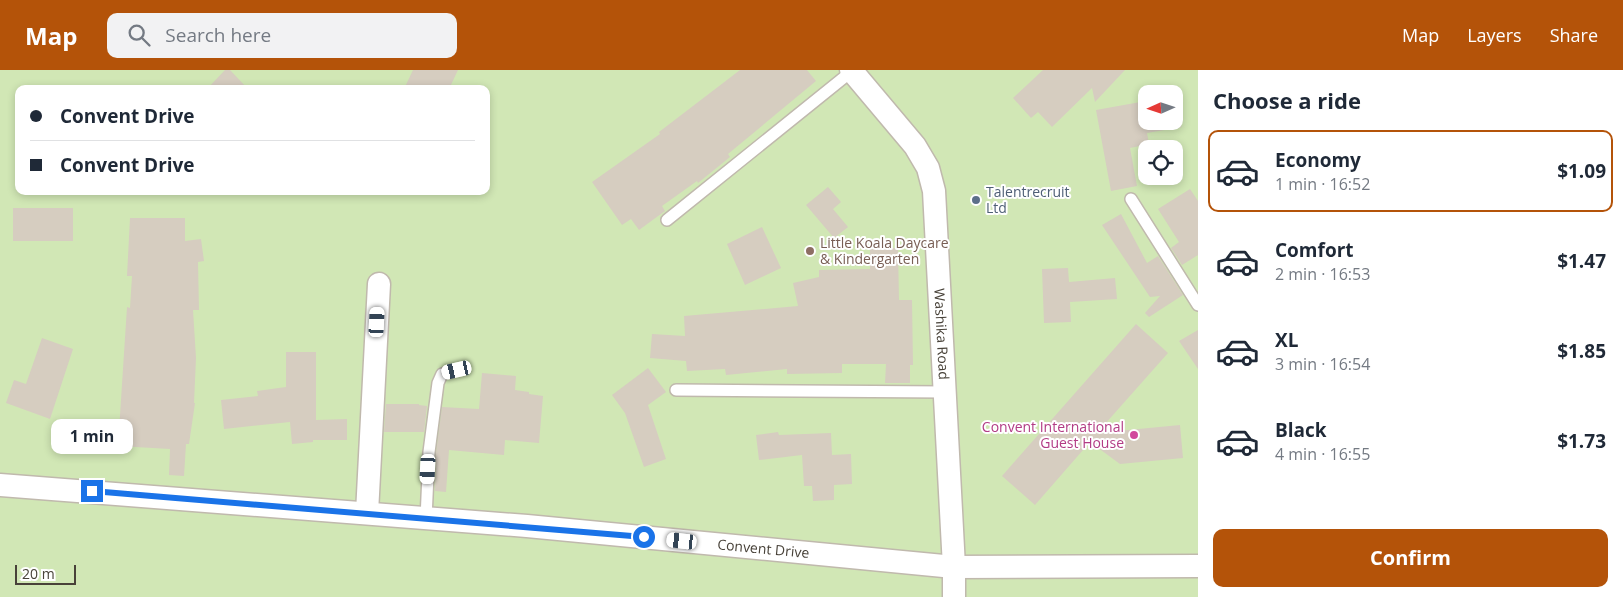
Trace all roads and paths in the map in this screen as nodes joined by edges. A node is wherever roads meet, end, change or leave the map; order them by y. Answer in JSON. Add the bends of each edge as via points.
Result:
{"nodes":[{"id":1,"x":851,"y":71,"type":"edge"},
{"id":2,"x":1131,"y":199,"type":"dead end"},
{"id":3,"x":667,"y":220,"type":"dead end"},
{"id":4,"x":379,"y":284,"type":"dead end"},
{"id":5,"x":1198,"y":305,"type":"edge"},
{"id":6,"x":457,"y":370,"type":"dead end"},
{"id":7,"x":676,"y":390,"type":"dead end"},
{"id":8,"x":945,"y":392,"type":"junction"},
{"id":9,"x":0,"y":485,"type":"edge"},
{"id":10,"x":367,"y":513,"type":"junction"},
{"id":11,"x":426,"y":520,"type":"junction"},
{"id":12,"x":1198,"y":566,"type":"edge"},
{"id":13,"x":954,"y":567,"type":"junction"},
{"id":14,"x":954,"y":597,"type":"edge"}],
"edges":[{"from":1,"to":3,"type":"lane"},
{"from":1,"to":8,"type":"street","name":"Washika Road","via":[[915,146],[928,168],[934,192]]},
{"from":2,"to":5,"type":"lane"},
{"from":4,"to":10,"type":"street"},
{"from":6,"to":11,"type":"lane","via":[[442,374],[438,383],[429,452]]},
{"from":7,"to":8,"type":"lane"},
{"from":8,"to":13,"type":"street","name":"Washika Road"},
{"from":9,"to":10,"type":"street","name":"Convent Drive"},
{"from":10,"to":11,"type":"street","name":"Convent Drive"},
{"from":11,"to":13,"type":"street","name":"Convent Drive","via":[[537,527]]},
{"from":12,"to":13,"type":"street","name":"Convent Drive"},
{"from":13,"to":14,"type":"street","name":"Washika Road"}]}
